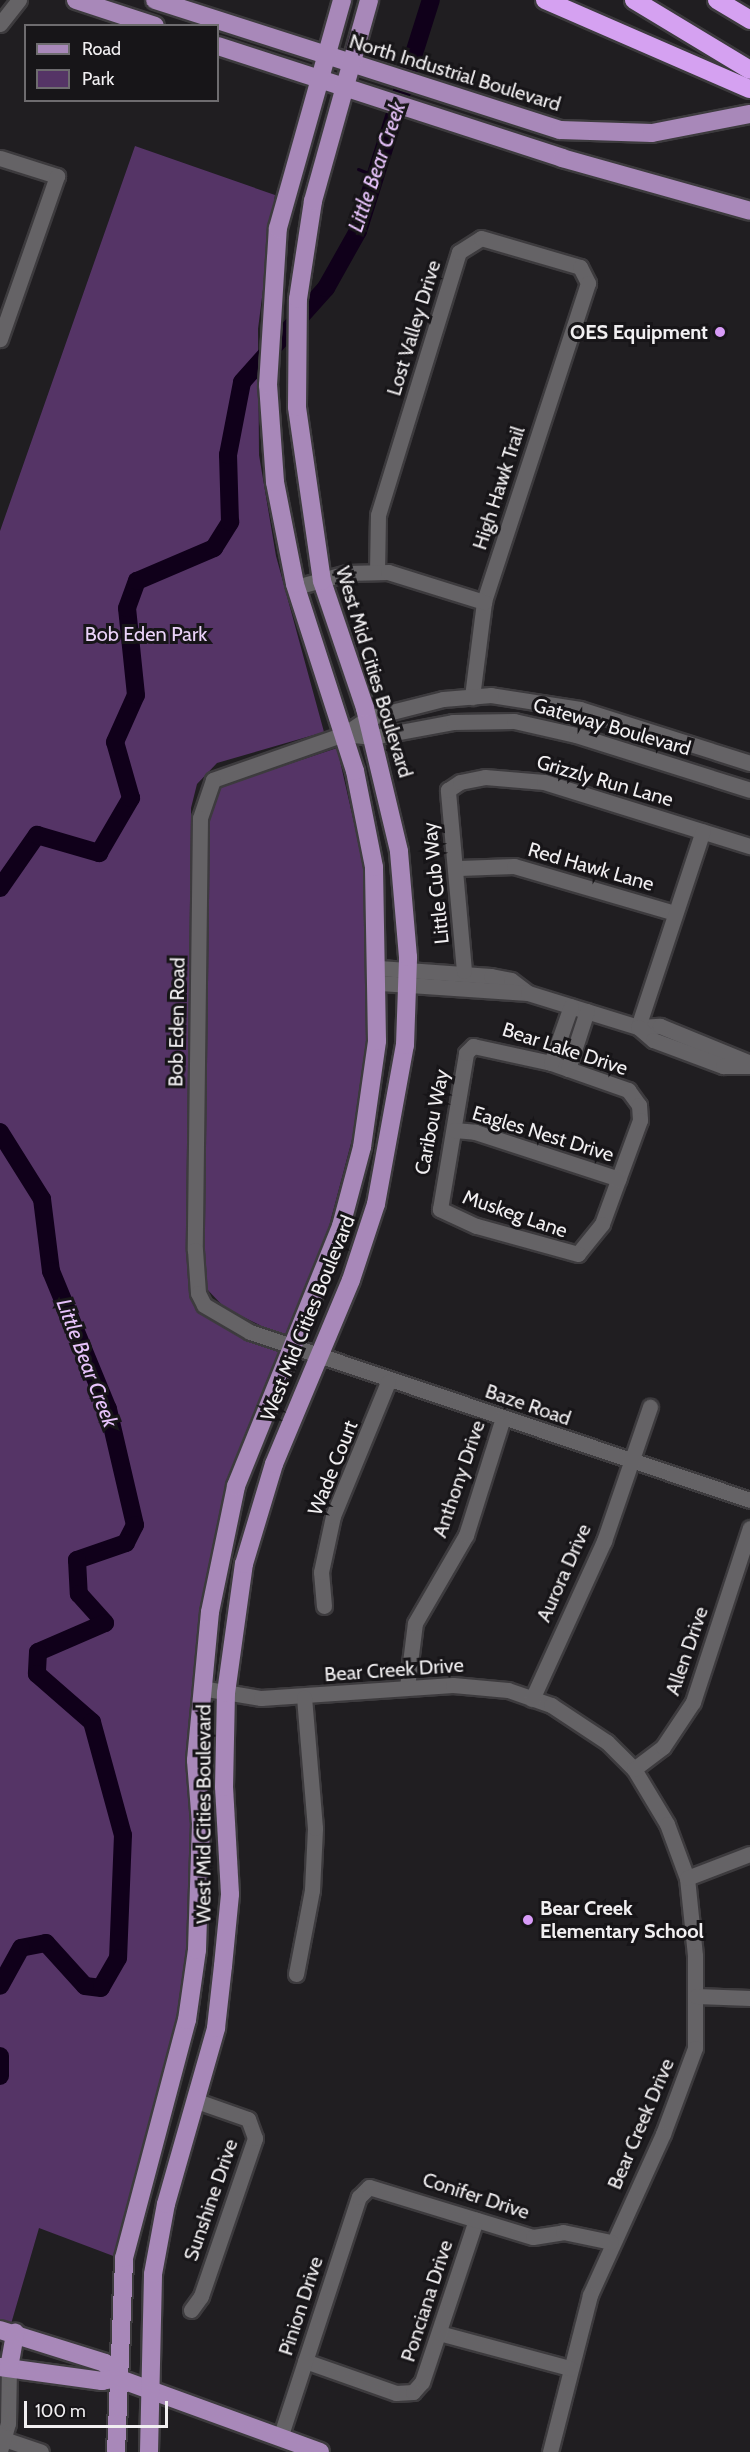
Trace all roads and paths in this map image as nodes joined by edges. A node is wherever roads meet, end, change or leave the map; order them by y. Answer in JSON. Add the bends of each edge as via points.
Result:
{"nodes":[{"id":1,"x":20,"y":0,"type":"edge"},
{"id":2,"x":76,"y":0,"type":"edge"},
{"id":3,"x":155,"y":0,"type":"edge"},
{"id":4,"x":342,"y":0,"type":"edge"},
{"id":5,"x":369,"y":0,"type":"edge"},
{"id":6,"x":545,"y":0,"type":"edge"},
{"id":7,"x":634,"y":0,"type":"edge"},
{"id":8,"x":717,"y":0,"type":"edge"},
{"id":9,"x":3,"y":16,"type":"edge"},
{"id":10,"x":750,"y":20,"type":"edge"},
{"id":11,"x":149,"y":24,"type":"edge"},
{"id":12,"x":219,"y":46,"type":"edge"},
{"id":13,"x":326,"y":57,"type":"junction"},
{"id":14,"x":350,"y":65,"type":"junction"},
{"id":15,"x":750,"y":70,"type":"edge"},
{"id":16,"x":319,"y":79,"type":"junction"},
{"id":17,"x":343,"y":87,"type":"junction"},
{"id":18,"x":750,"y":89,"type":"edge"},
{"id":19,"x":750,"y":114,"type":"edge"},
{"id":20,"x":0,"y":158,"type":"edge"},
{"id":21,"x":750,"y":211,"type":"edge"},
{"id":22,"x":281,"y":216,"type":"junction"},
{"id":23,"x":309,"y":223,"type":"junction"},
{"id":24,"x":585,"y":295,"type":"joint"},
{"id":25,"x":0,"y":339,"type":"edge"},
{"id":26,"x":377,"y":572,"type":"junction"},
{"id":27,"x":322,"y":581,"type":"junction"},
{"id":28,"x":296,"y":587,"type":"junction"},
{"id":29,"x":484,"y":602,"type":"junction"},
{"id":30,"x":472,"y":697,"type":"junction"},
{"id":31,"x":368,"y":718,"type":"junction"},
{"id":32,"x":344,"y":734,"type":"junction"},
{"id":33,"x":373,"y":737,"type":"junction"},
{"id":34,"x":750,"y":763,"type":"edge"},
{"id":35,"x":448,"y":790,"type":"joint"},
{"id":36,"x":750,"y":790,"type":"edge"},
{"id":37,"x":703,"y":831,"type":"junction"},
{"id":38,"x":750,"y":846,"type":"edge"},
{"id":39,"x":459,"y":867,"type":"junction"},
{"id":40,"x":675,"y":914,"type":"junction"},
{"id":41,"x":464,"y":971,"type":"junction"},
{"id":42,"x":380,"y":975,"type":"junction"},
{"id":43,"x":408,"y":977,"type":"junction"},
{"id":44,"x":528,"y":993,"type":"junction"},
{"id":45,"x":571,"y":1006,"type":"junction"},
{"id":46,"x":587,"y":1011,"type":"junction"},
{"id":47,"x":638,"y":1027,"type":"junction"},
{"id":48,"x":473,"y":1046,"type":"joint"},
{"id":49,"x":551,"y":1063,"type":"junction"},
{"id":50,"x":743,"y":1063,"type":"edge"},
{"id":51,"x":568,"y":1069,"type":"junction"},
{"id":52,"x":454,"y":1130,"type":"junction"},
{"id":53,"x":619,"y":1179,"type":"junction"},
{"id":54,"x":440,"y":1209,"type":"joint"},
{"id":55,"x":293,"y":1348,"type":"junction"},
{"id":56,"x":318,"y":1357,"type":"junction"},
{"id":57,"x":388,"y":1382,"type":"junction"},
{"id":58,"x":650,"y":1407,"type":"dead end"},
{"id":59,"x":503,"y":1418,"type":"junction"},
{"id":60,"x":630,"y":1463,"type":"junction"},
{"id":61,"x":750,"y":1500,"type":"edge"},
{"id":62,"x":750,"y":1528,"type":"edge"},
{"id":63,"x":324,"y":1606,"type":"dead end"},
{"id":64,"x":406,"y":1687,"type":"junction"},
{"id":65,"x":201,"y":1688,"type":"junction"},
{"id":66,"x":226,"y":1693,"type":"junction"},
{"id":67,"x":304,"y":1697,"type":"junction"},
{"id":68,"x":532,"y":1699,"type":"junction"},
{"id":69,"x":634,"y":1769,"type":"junction"},
{"id":70,"x":750,"y":1854,"type":"edge"},
{"id":71,"x":687,"y":1878,"type":"junction"},
{"id":72,"x":296,"y":1974,"type":"dead end"},
{"id":73,"x":696,"y":1996,"type":"junction"},
{"id":74,"x":750,"y":1998,"type":"edge"},
{"id":75,"x":197,"y":2101,"type":"junction"},
{"id":76,"x":365,"y":2189,"type":"joint"},
{"id":77,"x":476,"y":2220,"type":"junction"},
{"id":78,"x":611,"y":2242,"type":"junction"},
{"id":79,"x":190,"y":2310,"type":"dead end"},
{"id":80,"x":8,"y":2332,"type":"edge"},
{"id":81,"x":439,"y":2333,"type":"junction"},
{"id":82,"x":305,"y":2361,"type":"junction"},
{"id":83,"x":4,"y":2367,"type":"edge"},
{"id":84,"x":570,"y":2368,"type":"junction"},
{"id":85,"x":117,"y":2378,"type":"junction"},
{"id":86,"x":149,"y":2390,"type":"junction"},
{"id":87,"x":280,"y":2438,"type":"junction"},
{"id":88,"x":2,"y":2445,"type":"edge"},
{"id":89,"x":41,"y":2452,"type":"edge"},
{"id":90,"x":116,"y":2452,"type":"edge"},
{"id":91,"x":149,"y":2452,"type":"edge"},
{"id":92,"x":320,"y":2452,"type":"edge"},
{"id":93,"x":550,"y":2452,"type":"edge"}],
"edges":[{"from":1,"to":9,"type":"street"},
{"from":2,"to":11,"type":"main road"},
{"from":3,"to":13,"type":"main road","name":"North Industrial Boulevard"},
{"from":4,"to":13,"type":"main road","name":"West Mid Cities Boulevard"},
{"from":5,"to":14,"type":"main road","name":"West Mid Cities Boulevard"},
{"from":6,"to":18,"type":"highway"},
{"from":7,"to":15,"type":"highway"},
{"from":8,"to":10,"type":"highway"},
{"from":12,"to":16,"type":"main road"},
{"from":13,"to":14,"type":"main road","name":"North Industrial Boulevard"},
{"from":13,"to":16,"type":"main road","name":"West Mid Cities Boulevard"},
{"from":14,"to":17,"type":"main road","name":"West Mid Cities Boulevard"},
{"from":14,"to":19,"type":"main road","name":"North Industrial Boulevard","via":[[560,130],[652,133]]},
{"from":16,"to":17,"type":"main road"},
{"from":16,"to":22,"type":"main road","name":"West Mid Cities Boulevard"},
{"from":17,"to":21,"type":"main road"},
{"from":17,"to":23,"type":"main road","name":"West Mid Cities Boulevard"},
{"from":20,"to":25,"type":"street","via":[[57,176]]},
{"from":22,"to":23,"type":"main road"},
{"from":22,"to":28,"type":"main road","name":"West Mid Cities Boulevard","via":[[268,337],[275,482]]},
{"from":23,"to":27,"type":"main road","name":"West Mid Cities Boulevard","via":[[298,299],[300,453]]},
{"from":24,"to":26,"type":"street","name":"Lost Valley Drive","via":[[588,283],[580,267],[481,238],[459,252],[378,514]]},
{"from":24,"to":29,"type":"street","name":"High Hawk Trail"},
{"from":26,"to":27,"type":"street"},
{"from":26,"to":29,"type":"street"},
{"from":27,"to":28,"type":"street"},
{"from":27,"to":31,"type":"main road","name":"West Mid Cities Boulevard"},
{"from":28,"to":32,"type":"main road","name":"West Mid Cities Boulevard"},
{"from":29,"to":30,"type":"street","name":"High Hawk Trail"},
{"from":30,"to":31,"type":"street","name":"Gateway Boulevard"},
{"from":30,"to":34,"type":"street","name":"Gateway Boulevard","via":[[580,709]]},
{"from":31,"to":32,"type":"street","name":"Gateway Boulevard"},
{"from":31,"to":33,"type":"main road","name":"West Mid Cities Boulevard"},
{"from":32,"to":33,"type":"street","name":"Gateway Boulevard"},
{"from":32,"to":42,"type":"main road","name":"West Mid Cities Boulevard","via":[[374,867]]},
{"from":32,"to":55,"type":"street","name":"Bob Eden Road","via":[[223,773],[207,790],[200,818],[198,1293],[223,1319]]},
{"from":33,"to":36,"type":"street","name":"Gateway Boulevard","via":[[453,722],[514,721],[576,735]]},
{"from":33,"to":43,"type":"main road","name":"West Mid Cities Boulevard","via":[[404,882]]},
{"from":35,"to":37,"type":"street","name":"Grizzly Run Lane","via":[[485,777],[544,782]]},
{"from":35,"to":39,"type":"street","name":"Little Cub Way"},
{"from":37,"to":38,"type":"street","name":"Grizzly Run Lane"},
{"from":37,"to":40,"type":"street"},
{"from":39,"to":40,"type":"street","name":"Red Hawk Lane","via":[[533,870]]},
{"from":39,"to":41,"type":"street","name":"Little Cub Way"},
{"from":40,"to":47,"type":"street"},
{"from":41,"to":43,"type":"street"},
{"from":41,"to":44,"type":"street","via":[[511,980]]},
{"from":42,"to":43,"type":"street"},
{"from":42,"to":55,"type":"main road","name":"West Mid Cities Boulevard","via":[[370,1101],[358,1166],[330,1260]]},
{"from":43,"to":44,"type":"street"},
{"from":43,"to":56,"type":"main road","name":"West Mid Cities Boulevard","via":[[390,1153],[361,1251]]},
{"from":44,"to":45,"type":"street"},
{"from":45,"to":46,"type":"street"},
{"from":45,"to":49,"type":"street"},
{"from":46,"to":47,"type":"street"},
{"from":46,"to":51,"type":"street"},
{"from":47,"to":50,"type":"street","via":[[660,1026]]},
{"from":48,"to":49,"type":"street","name":"Bear Lake Drive"},
{"from":48,"to":52,"type":"street","name":"Caribou Way","via":[[466,1053]]},
{"from":49,"to":51,"type":"street","name":"Bear Lake Drive"},
{"from":51,"to":53,"type":"street","name":"Bear Lake Drive","via":[[628,1090],[639,1105],[640,1120]]},
{"from":52,"to":53,"type":"street","name":"Eagles Nest Drive","via":[[475,1132]]},
{"from":52,"to":54,"type":"street","name":"Caribou Way"},
{"from":53,"to":54,"type":"street","name":"Muskeg Lane","via":[[602,1224],[578,1254],[476,1226]]},
{"from":55,"to":56,"type":"street","name":"Baze Road"},
{"from":55,"to":65,"type":"main road","name":"West Mid Cities Boulevard","via":[[236,1486],[210,1612]]},
{"from":56,"to":57,"type":"street","name":"Baze Road"},
{"from":56,"to":66,"type":"main road","name":"West Mid Cities Boulevard","via":[[274,1464],[244,1564]]},
{"from":57,"to":59,"type":"street","name":"Baze Road"},
{"from":57,"to":63,"type":"street","name":"Wade Court","via":[[333,1516],[321,1572]]},
{"from":58,"to":60,"type":"street","name":"Aurora Drive"},
{"from":59,"to":60,"type":"street","name":"Baze Road"},
{"from":59,"to":64,"type":"street","name":"Anthony Drive","via":[[466,1535],[415,1623]]},
{"from":60,"to":61,"type":"street","name":"Baze Road"},
{"from":60,"to":68,"type":"street","name":"Aurora Drive","via":[[604,1541]]},
{"from":62,"to":69,"type":"street","name":"Allen Drive","via":[[693,1702],[663,1747]]},
{"from":64,"to":67,"type":"street","name":"Bear Creek Drive"},
{"from":64,"to":68,"type":"street","name":"Bear Creek Drive","via":[[474,1685]]},
{"from":65,"to":66,"type":"street","name":"Bear Creek Drive"},
{"from":65,"to":85,"type":"main road","name":"West Mid Cities Boulevard","via":[[197,1950],[187,2020],[124,2258]]},
{"from":66,"to":67,"type":"street","name":"Bear Creek Drive"},
{"from":66,"to":75,"type":"main road","name":"West Mid Cities Boulevard","via":[[224,1786],[230,1894],[216,2028]]},
{"from":67,"to":72,"type":"street","via":[[315,1827],[312,1890]]},
{"from":68,"to":69,"type":"street","name":"Bear Creek Drive","via":[[582,1722]]},
{"from":69,"to":71,"type":"street","name":"Bear Creek Drive","via":[[667,1824]]},
{"from":70,"to":71,"type":"street"},
{"from":71,"to":73,"type":"street","name":"Bear Creek Drive"},
{"from":73,"to":74,"type":"street"},
{"from":73,"to":78,"type":"street","name":"Bear Creek Drive","via":[[695,2048],[687,2078]]},
{"from":75,"to":79,"type":"street","name":"Sunshine Drive","via":[[248,2119],[255,2138],[201,2296]]},
{"from":75,"to":86,"type":"main road","name":"West Mid Cities Boulevard","via":[[166,2204],[153,2274]]},
{"from":76,"to":77,"type":"street","name":"Conifer Drive","via":[[381,2187]]},
{"from":76,"to":82,"type":"street","name":"Pinion Drive"},
{"from":77,"to":78,"type":"street","name":"Conifer Drive","via":[[533,2237],[563,2232]]},
{"from":77,"to":81,"type":"street","name":"Ponciana Drive"},
{"from":78,"to":84,"type":"street","name":"Bear Creek Drive"},
{"from":80,"to":83,"type":"main road"},
{"from":80,"to":85,"type":"main road","via":[[105,2363]]},
{"from":81,"to":82,"type":"street","name":"Ponciana Drive","via":[[413,2392],[396,2393]]},
{"from":81,"to":84,"type":"street"},
{"from":82,"to":87,"type":"street","name":"Pinion Drive"},
{"from":83,"to":85,"type":"main road","via":[[102,2381]]},
{"from":83,"to":88,"type":"street"},
{"from":84,"to":93,"type":"street","name":"Bear Creek Drive"},
{"from":85,"to":86,"type":"main road"},
{"from":85,"to":90,"type":"main road","name":"West Mid Cities Boulevard"},
{"from":86,"to":87,"type":"main road"},
{"from":86,"to":91,"type":"main road","name":"West Mid Cities Boulevard"},
{"from":87,"to":92,"type":"main road"},
{"from":88,"to":89,"type":"street"}]}
